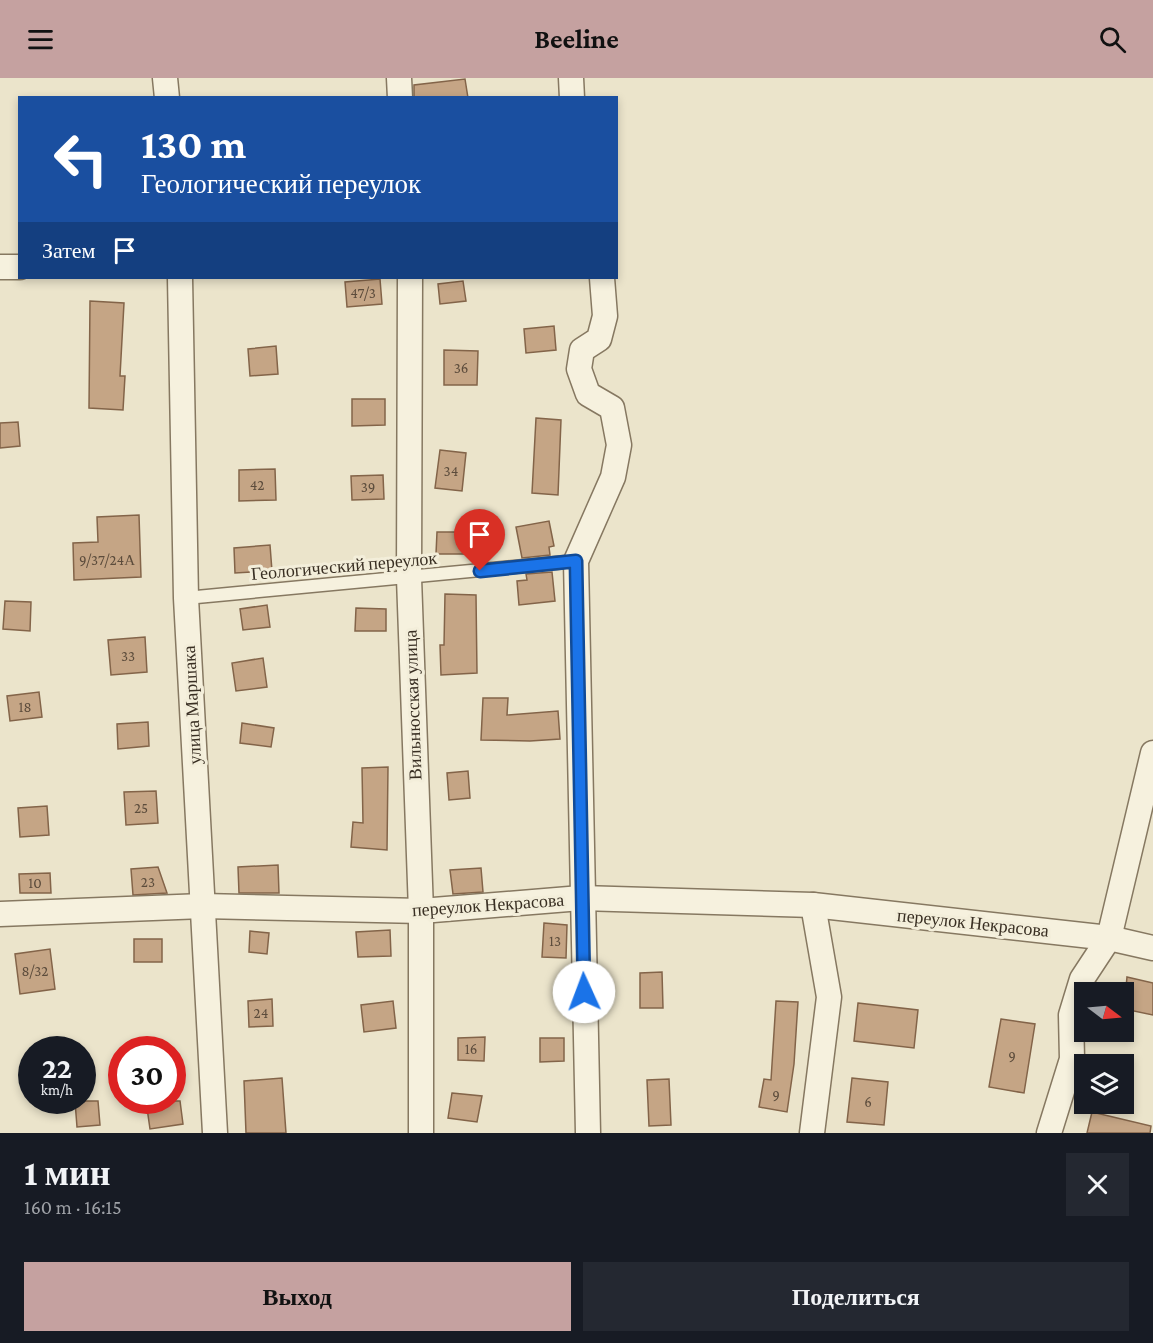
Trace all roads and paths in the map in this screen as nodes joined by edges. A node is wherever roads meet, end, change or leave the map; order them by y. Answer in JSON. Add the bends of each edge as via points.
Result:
{"nodes":[{"id":1,"x":165,"y":78,"type":"edge"},
{"id":2,"x":399,"y":78,"type":"edge"},
{"id":3,"x":571,"y":78,"type":"edge"},
{"id":4,"x":167,"y":96,"type":"edge"},
{"id":5,"x":400,"y":96,"type":"edge"},
{"id":6,"x":572,"y":96,"type":"edge"},
{"id":7,"x":0,"y":267,"type":"edge"},
{"id":8,"x":18,"y":267,"type":"edge"},
{"id":9,"x":180,"y":279,"type":"edge"},
{"id":10,"x":410,"y":279,"type":"edge"},
{"id":11,"x":602,"y":279,"type":"edge"},
{"id":12,"x":576,"y":561,"type":"junction"},
{"id":13,"x":409,"y":578,"type":"junction"},
{"id":14,"x":186,"y":598,"type":"junction"},
{"id":15,"x":1153,"y":753,"type":"edge"},
{"id":16,"x":581,"y":898,"type":"junction"},
{"id":17,"x":813,"y":905,"type":"junction"},
{"id":18,"x":202,"y":906,"type":"junction"},
{"id":19,"x":421,"y":911,"type":"junction"},
{"id":20,"x":0,"y":914,"type":"edge"},
{"id":21,"x":1109,"y":938,"type":"junction"},
{"id":22,"x":1153,"y":948,"type":"edge"},
{"id":23,"x":215,"y":1133,"type":"edge"},
{"id":24,"x":421,"y":1133,"type":"edge"},
{"id":25,"x":588,"y":1133,"type":"edge"},
{"id":26,"x":812,"y":1133,"type":"edge"},
{"id":27,"x":1049,"y":1133,"type":"edge"}],
"edges":[{"from":1,"to":4,"type":"street"},
{"from":2,"to":5,"type":"street"},
{"from":3,"to":6,"type":"street"},
{"from":7,"to":8,"type":"street"},
{"from":9,"to":14,"type":"street","name":"улица Маршака"},
{"from":10,"to":13,"type":"street","name":"Вильнюсская улица"},
{"from":11,"to":12,"type":"street","via":[[604,316],[599,339],[582,350],[579,369],[588,394],[612,408],[619,445],[614,477]]},
{"from":12,"to":13,"type":"lane","name":"Геологический переулок"},
{"from":12,"to":16,"type":"street"},
{"from":13,"to":14,"type":"lane","name":"Геологический переулок"},
{"from":13,"to":19,"type":"street","name":"Вильнюсская улица"},
{"from":14,"to":18,"type":"street","name":"улица Маршака"},
{"from":15,"to":21,"type":"street"},
{"from":16,"to":17,"type":"street","name":"переулок Некрасова"},
{"from":16,"to":19,"type":"street","name":"переулок Некрасова"},
{"from":16,"to":25,"type":"street"},
{"from":17,"to":21,"type":"street","name":"переулок Некрасова"},
{"from":17,"to":26,"type":"street","via":[[830,997]]},
{"from":18,"to":19,"type":"street","name":"переулок Некрасова"},
{"from":18,"to":20,"type":"street","name":"переулок Некрасова"},
{"from":18,"to":23,"type":"street","name":"улица Маршака"},
{"from":19,"to":24,"type":"street","name":"Вильнюсская улица"},
{"from":21,"to":22,"type":"street","name":"переулок Некрасова"},
{"from":21,"to":27,"type":"street","via":[[1082,979],[1071,1015],[1072,1059]]}]}
